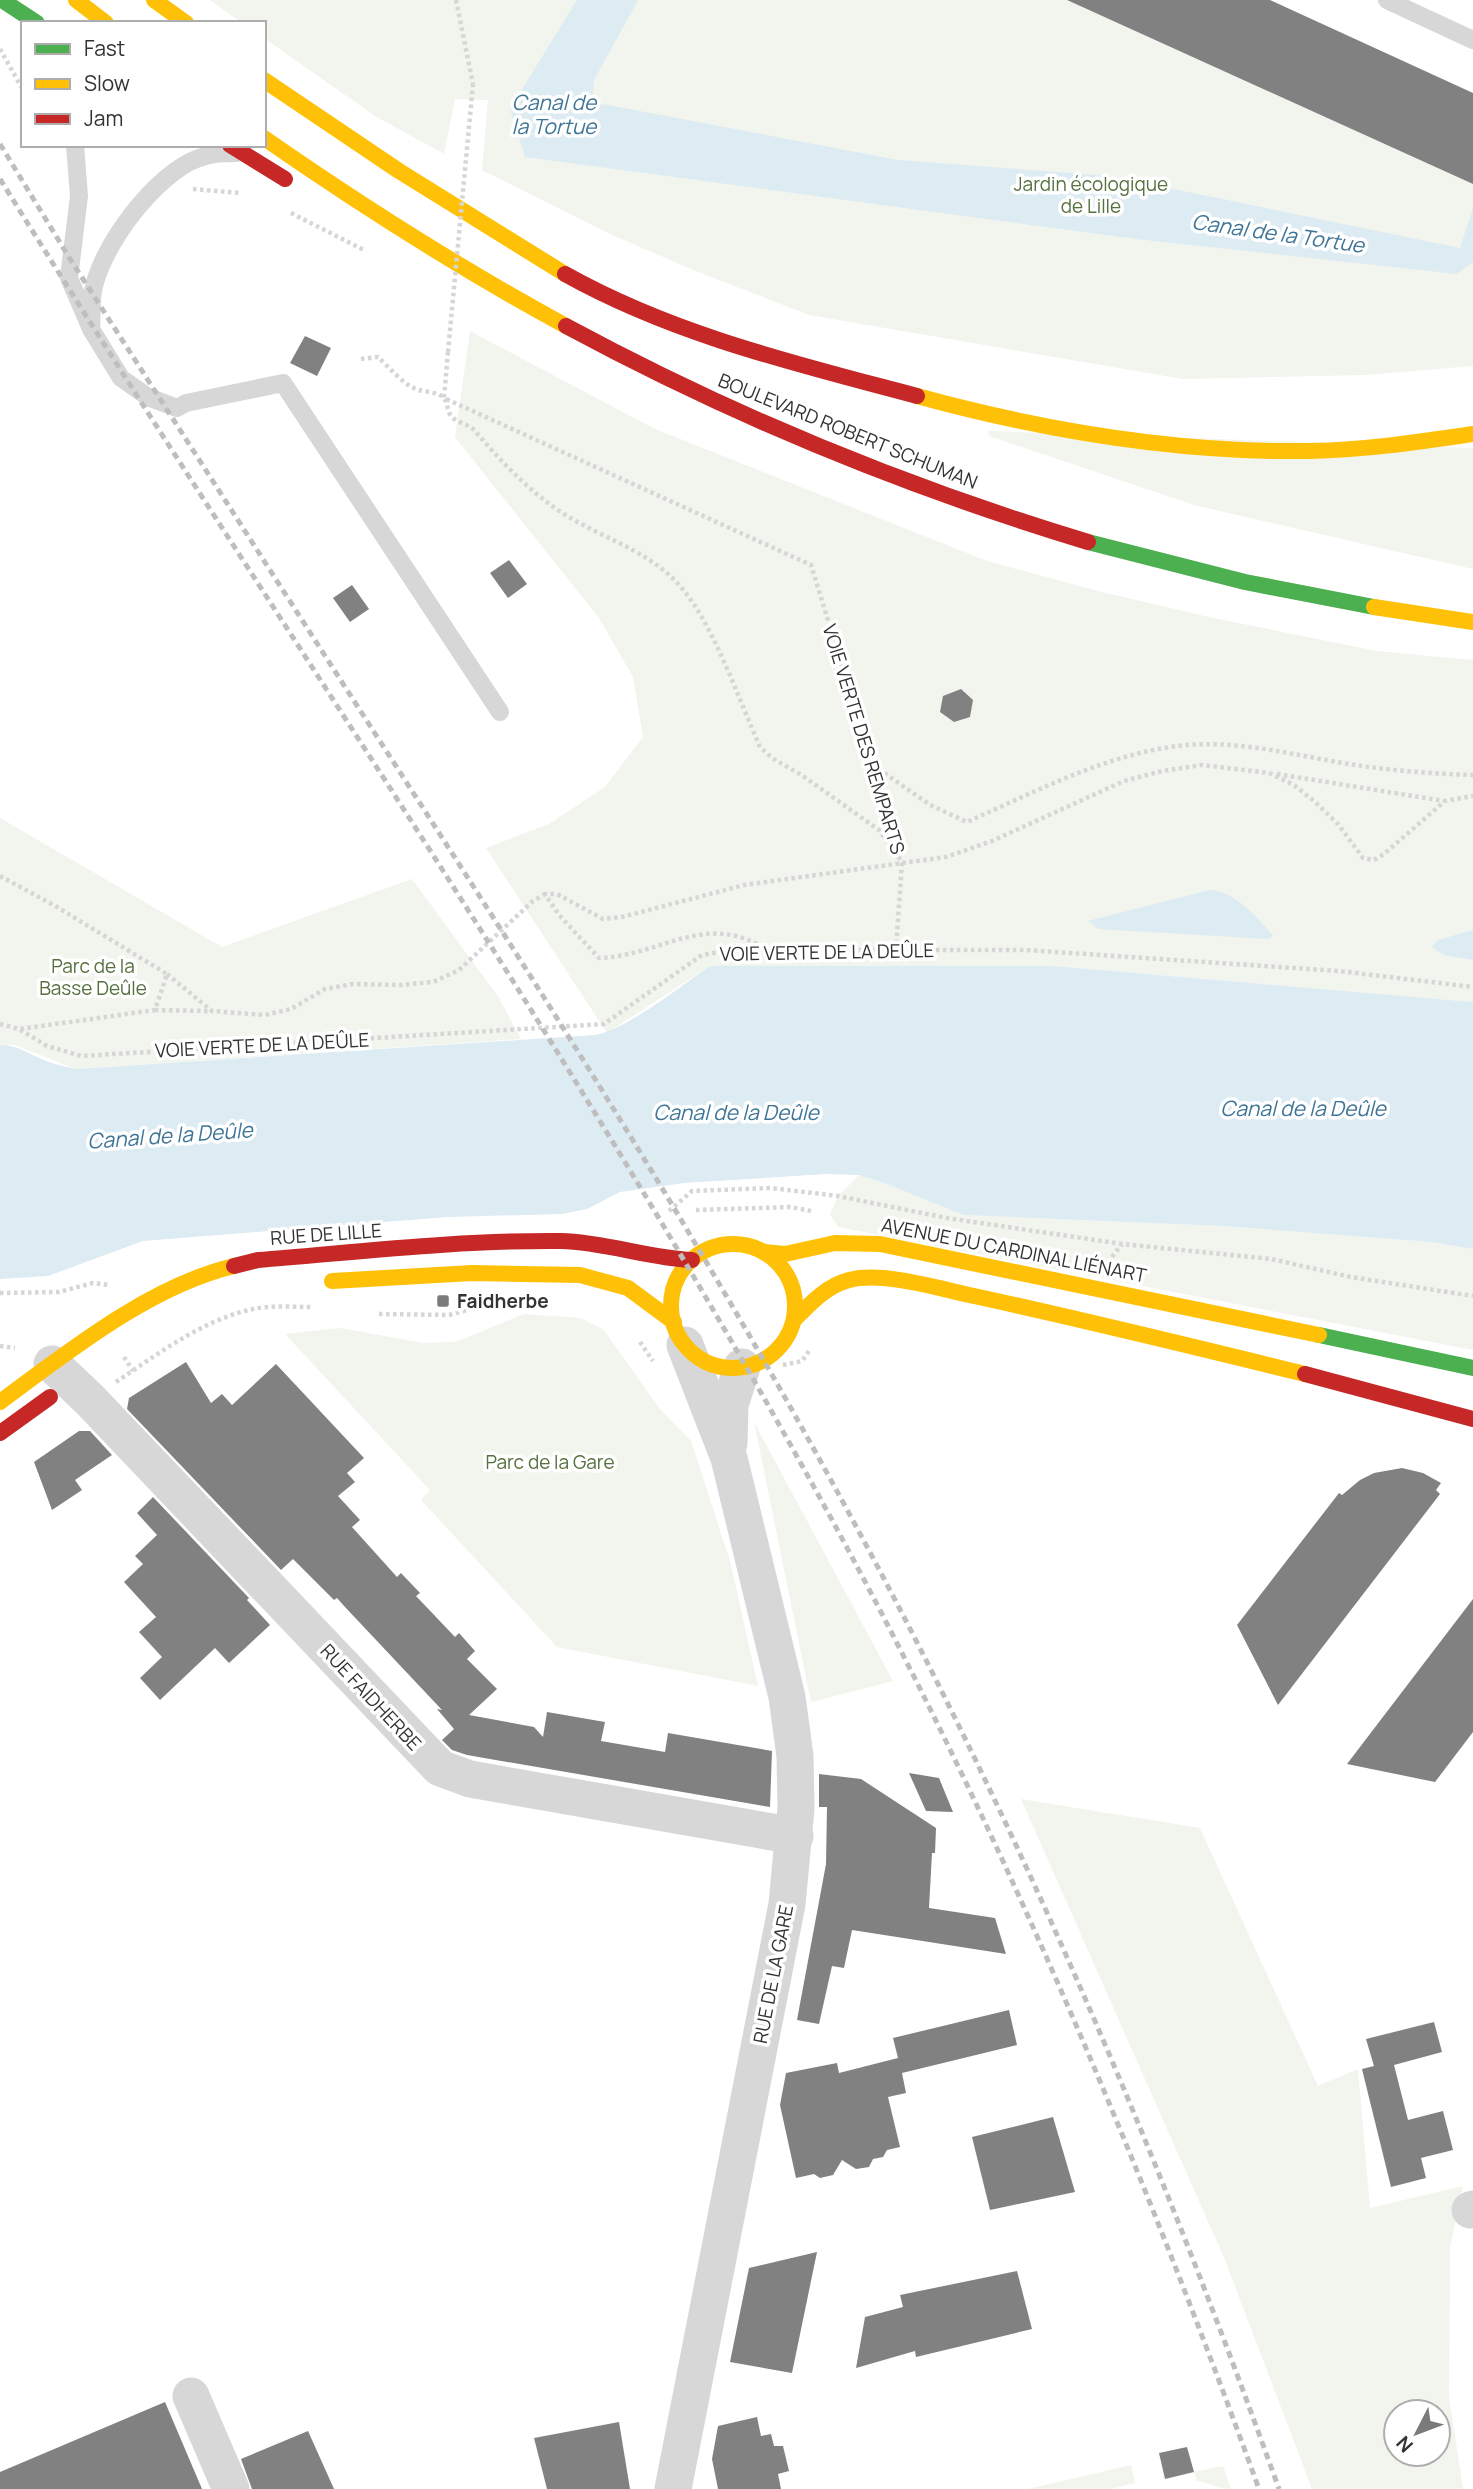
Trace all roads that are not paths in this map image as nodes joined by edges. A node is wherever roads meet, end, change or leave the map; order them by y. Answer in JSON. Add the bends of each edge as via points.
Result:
{"nodes":[{"id":1,"x":76,"y":0,"type":"edge"},
{"id":2,"x":154,"y":0,"type":"edge"},
{"id":3,"x":1387,"y":0,"type":"edge"},
{"id":4,"x":7,"y":3,"type":"edge"},
{"id":5,"x":21,"y":21,"type":"edge"},
{"id":6,"x":34,"y":21,"type":"edge"},
{"id":7,"x":103,"y":21,"type":"edge"},
{"id":8,"x":183,"y":21,"type":"edge"},
{"id":9,"x":1473,"y":40,"type":"edge"},
{"id":10,"x":266,"y":81,"type":"edge"},
{"id":11,"x":266,"y":139,"type":"edge"},
{"id":12,"x":75,"y":147,"type":"edge"},
{"id":13,"x":236,"y":149,"type":"edge"},
{"id":14,"x":296,"y":186,"type":"dead end"},
{"id":15,"x":405,"y":251,"type":"dead end"},
{"id":16,"x":545,"y":316,"type":"junction"},
{"id":17,"x":91,"y":329,"type":"junction"},
{"id":18,"x":1473,"y":434,"type":"edge"},
{"id":19,"x":1473,"y":622,"type":"edge"},
{"id":20,"x":500,"y":712,"type":"dead end"},
{"id":21,"x":764,"y":1252,"type":"junction"},
{"id":22,"x":692,"y":1259,"type":"junction"},
{"id":23,"x":317,"y":1282,"type":"dead end"},
{"id":24,"x":794,"y":1320,"type":"junction"},
{"id":25,"x":680,"y":1334,"type":"junction"},
{"id":26,"x":119,"y":1351,"type":"road end"},
{"id":27,"x":742,"y":1367,"type":"junction"},
{"id":28,"x":1473,"y":1368,"type":"edge"},
{"id":29,"x":62,"y":1373,"type":"junction"},
{"id":30,"x":14,"y":1392,"type":"edge"},
{"id":31,"x":1473,"y":1419,"type":"edge"},
{"id":32,"x":0,"y":1433,"type":"edge"},
{"id":33,"x":729,"y":1458,"type":"junction"},
{"id":34,"x":794,"y":1836,"type":"junction"},
{"id":35,"x":191,"y":2396,"type":"dead end"},
{"id":36,"x":231,"y":2489,"type":"edge"},
{"id":37,"x":673,"y":2489,"type":"edge"}],
"edges":[{"from":1,"to":7,"type":"main road"},
{"from":2,"to":8,"type":"main road"},
{"from":3,"to":9,"type":"lane"},
{"from":4,"to":5,"type":"lane"},
{"from":4,"to":6,"type":"main road"},
{"from":10,"to":18,"type":"main road","name":"BOULEVARD ROBERT SCHUMAN","via":[[419,185],[591,288],[662,321],[779,358],[1015,420],[1158,445],[1246,452],[1335,452]]},
{"from":11,"to":16,"type":"main road","name":"BOULEVARD ROBERT SCHUMAN","via":[[409,235]]},
{"from":12,"to":17,"type":"lane","via":[[79,196],[69,278]]},
{"from":13,"to":14,"type":"main road"},
{"from":13,"to":17,"type":"lane","via":[[198,158],[178,169],[139,208],[102,261],[93,291]]},
{"from":15,"to":16,"type":"main road","via":[[476,289]]},
{"from":16,"to":19,"type":"main road","name":"BOULEVARD ROBERT SCHUMAN","via":[[757,420],[1029,524],[1112,550],[1255,584]]},
{"from":17,"to":20,"type":"lane","via":[[121,378],[148,397],[177,408],[283,383]]},
{"from":21,"to":22,"type":"main road","via":[[727,1245]]},
{"from":21,"to":24,"type":"main road","via":[[781,1267],[792,1286]]},
{"from":21,"to":28,"type":"main road","name":"AVENUE DU CARDINAL LIÉNART","via":[[785,1254],[835,1243],[880,1244]]},
{"from":22,"to":25,"type":"main road","via":[[674,1288],[671,1305]]},
{"from":22,"to":29,"type":"main road","name":"RUE DE LILLE","via":[[559,1241],[245,1262],[173,1290],[104,1330]]},
{"from":23,"to":25,"type":"main road","via":[[472,1273],[580,1275],[628,1288]]},
{"from":24,"to":27,"type":"main road","via":[[787,1338],[773,1354]]},
{"from":24,"to":31,"type":"main road","via":[[820,1295],[848,1280],[898,1280],[1139,1334]]},
{"from":25,"to":27,"type":"main road","via":[[707,1362]]},
{"from":25,"to":33,"type":"street","name":"RUE DE LA GARE"},
{"from":26,"to":29,"type":"main road","name":"RUE DE LILLE"},
{"from":27,"to":33,"type":"street","name":"RUE DE LA GARE","via":[[730,1405]]},
{"from":29,"to":30,"type":"main road","name":"RUE DE LILLE"},
{"from":29,"to":30,"type":"main road","name":"RUE DE LILLE"},
{"from":29,"to":34,"type":"street","name":"RUE FAIDHERBE","via":[[440,1768],[470,1779]]},
{"from":30,"to":32,"type":"main road","name":"RUE DE LILLE"},
{"from":33,"to":34,"type":"street","name":"RUE DE LA GARE","via":[[787,1697],[794,1756]]},
{"from":34,"to":37,"type":"street","name":"RUE DE LA GARE","via":[[787,1904]]},
{"from":35,"to":36,"type":"street"}]}
